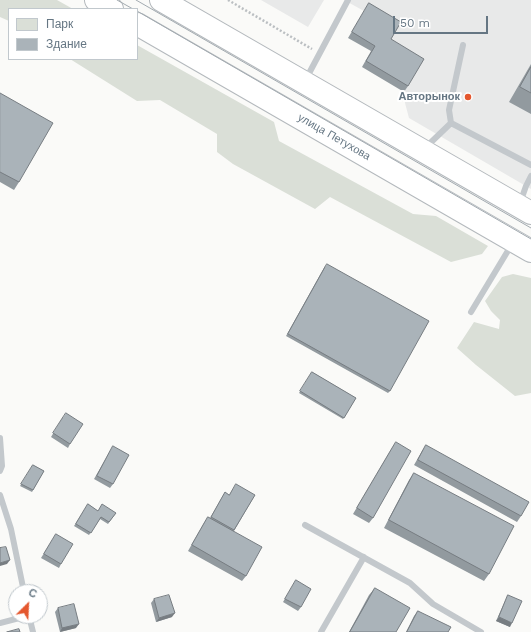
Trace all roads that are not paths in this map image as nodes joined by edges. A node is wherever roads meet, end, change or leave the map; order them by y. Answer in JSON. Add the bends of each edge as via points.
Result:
{"nodes":[{"id":1,"x":96,"y":0,"type":"edge"},
{"id":2,"x":161,"y":0,"type":"edge"},
{"id":3,"x":348,"y":0,"type":"edge"},
{"id":4,"x":110,"y":8,"type":"edge"},
{"id":5,"x":138,"y":25,"type":"edge"},
{"id":6,"x":463,"y":45,"type":"dead end"},
{"id":7,"x":304,"y":82,"type":"junction"},
{"id":8,"x":451,"y":122,"type":"junction"},
{"id":9,"x":423,"y":151,"type":"junction"},
{"id":10,"x":531,"y":165,"type":"edge"},
{"id":11,"x":531,"y":176,"type":"edge"},
{"id":12,"x":525,"y":210,"type":"edge"},
{"id":13,"x":522,"y":246,"type":"edge"},
{"id":14,"x":471,"y":312,"type":"dead end"},
{"id":15,"x":0,"y":438,"type":"edge"},
{"id":16,"x":0,"y":471,"type":"edge"},
{"id":17,"x":0,"y":495,"type":"edge"},
{"id":18,"x":305,"y":525,"type":"dead end"},
{"id":19,"x":364,"y":557,"type":"junction"},
{"id":20,"x":22,"y":584,"type":"edge"},
{"id":21,"x":321,"y":632,"type":"edge"},
{"id":22,"x":481,"y":632,"type":"edge"}],
"edges":[{"from":1,"to":4,"type":"highway"},
{"from":2,"to":7,"type":"highway"},
{"from":3,"to":7,"type":"lane"},
{"from":5,"to":13,"type":"highway","name":"улица Петухова"},
{"from":6,"to":8,"type":"lane","via":[[449,110]]},
{"from":7,"to":9,"type":"highway"},
{"from":8,"to":9,"type":"lane"},
{"from":8,"to":10,"type":"lane"},
{"from":9,"to":12,"type":"highway"},
{"from":11,"to":12,"type":"lane","via":[[526,186]]},
{"from":13,"to":14,"type":"lane"},
{"from":15,"to":16,"type":"lane"},
{"from":17,"to":20,"type":"lane","via":[[11,529]]},
{"from":18,"to":19,"type":"lane"},
{"from":19,"to":21,"type":"lane"},
{"from":19,"to":22,"type":"lane","via":[[410,583],[433,604]]}]}
